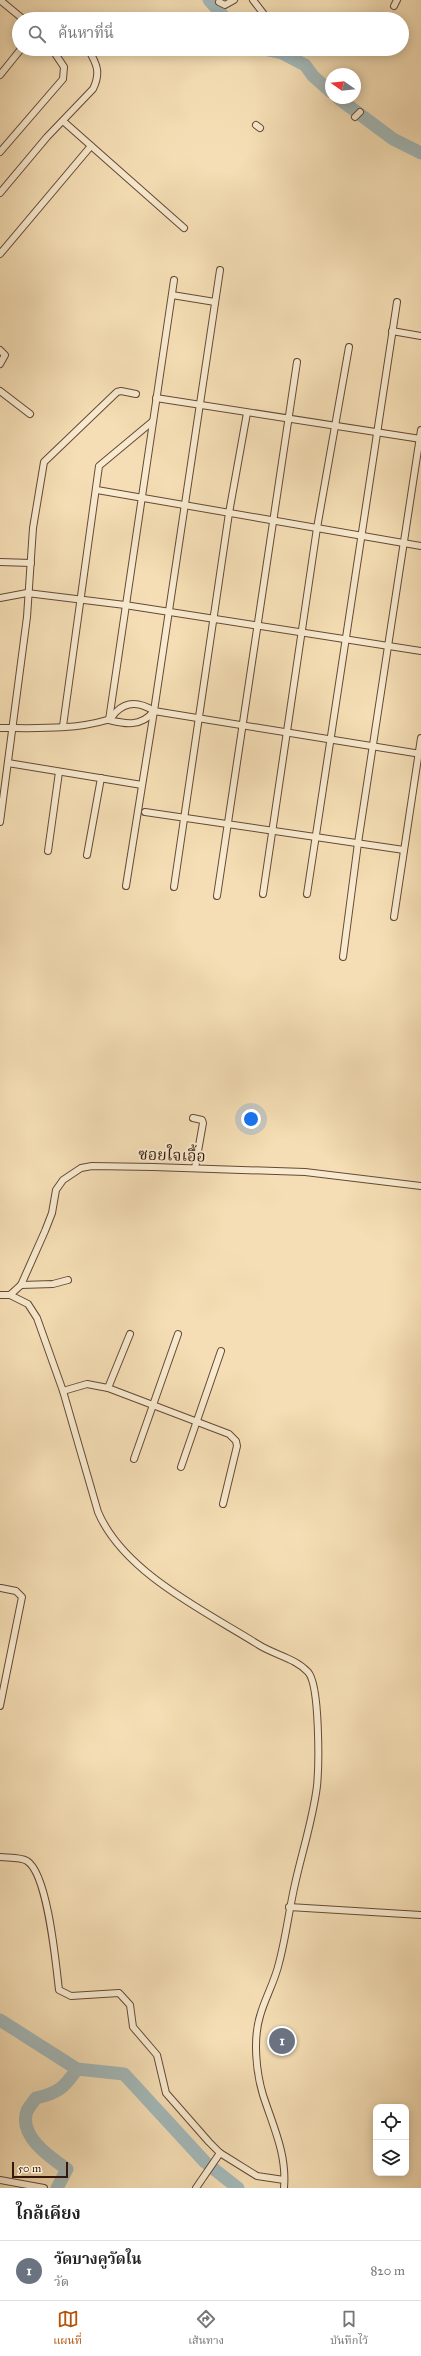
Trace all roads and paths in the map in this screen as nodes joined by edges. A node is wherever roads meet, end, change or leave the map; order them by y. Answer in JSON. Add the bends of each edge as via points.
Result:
{"nodes":[{"id":1,"x":0,"y":0,"type":"edge"},
{"id":2,"x":234,"y":0,"type":"edge"},
{"id":3,"x":253,"y":0,"type":"edge"},
{"id":4,"x":397,"y":0,"type":"edge"},
{"id":5,"x":219,"y":2,"type":"dead end"},
{"id":6,"x":394,"y":6,"type":"dead end"},
{"id":7,"x":15,"y":12,"type":"edge"},
{"id":8,"x":262,"y":12,"type":"edge"},
{"id":9,"x":15,"y":56,"type":"edge"},
{"id":10,"x":57,"y":56,"type":"edge"},
{"id":11,"x":92,"y":56,"type":"edge"},
{"id":12,"x":0,"y":75,"type":"edge"},
{"id":13,"x":63,"y":121,"type":"junction"},
{"id":14,"x":91,"y":146,"type":"junction"},
{"id":15,"x":0,"y":152,"type":"edge"},
{"id":16,"x":0,"y":193,"type":"edge"},
{"id":17,"x":184,"y":228,"type":"dead end"},
{"id":18,"x":0,"y":254,"type":"edge"},
{"id":19,"x":220,"y":270,"type":"dead end"},
{"id":20,"x":174,"y":280,"type":"dead end"},
{"id":21,"x":172,"y":295,"type":"junction"},
{"id":22,"x":215,"y":302,"type":"junction"},
{"id":23,"x":397,"y":302,"type":"dead end"},
{"id":24,"x":392,"y":331,"type":"junction"},
{"id":25,"x":421,"y":336,"type":"edge"},
{"id":26,"x":349,"y":347,"type":"dead end"},
{"id":27,"x":0,"y":350,"type":"edge"},
{"id":28,"x":297,"y":362,"type":"dead end"},
{"id":29,"x":0,"y":364,"type":"edge"},
{"id":30,"x":0,"y":391,"type":"edge"},
{"id":31,"x":136,"y":394,"type":"dead end"},
{"id":32,"x":156,"y":398,"type":"junction"},
{"id":33,"x":200,"y":404,"type":"junction"},
{"id":34,"x":247,"y":413,"type":"junction"},
{"id":35,"x":30,"y":414,"type":"dead end"},
{"id":36,"x":288,"y":419,"type":"junction"},
{"id":37,"x":153,"y":421,"type":"junction"},
{"id":38,"x":335,"y":426,"type":"junction"},
{"id":39,"x":421,"y":430,"type":"edge"},
{"id":40,"x":376,"y":433,"type":"junction"},
{"id":41,"x":420,"y":439,"type":"edge"},
{"id":42,"x":97,"y":490,"type":"junction"},
{"id":43,"x":141,"y":498,"type":"junction"},
{"id":44,"x":185,"y":505,"type":"junction"},
{"id":45,"x":229,"y":513,"type":"junction"},
{"id":46,"x":273,"y":520,"type":"junction"},
{"id":47,"x":317,"y":528,"type":"junction"},
{"id":48,"x":362,"y":536,"type":"junction"},
{"id":49,"x":405,"y":543,"type":"junction"},
{"id":50,"x":421,"y":546,"type":"edge"},
{"id":51,"x":0,"y":562,"type":"edge"},
{"id":52,"x":31,"y":563,"type":"junction"},
{"id":53,"x":27,"y":593,"type":"junction"},
{"id":54,"x":0,"y":598,"type":"edge"},
{"id":55,"x":81,"y":600,"type":"junction"},
{"id":56,"x":125,"y":605,"type":"junction"},
{"id":57,"x":168,"y":612,"type":"junction"},
{"id":58,"x":213,"y":619,"type":"junction"},
{"id":59,"x":257,"y":626,"type":"junction"},
{"id":60,"x":301,"y":632,"type":"junction"},
{"id":61,"x":345,"y":639,"type":"junction"},
{"id":62,"x":389,"y":646,"type":"junction"},
{"id":63,"x":421,"y":651,"type":"edge"},
{"id":64,"x":154,"y":711,"type":"junction"},
{"id":65,"x":198,"y":718,"type":"junction"},
{"id":66,"x":109,"y":720,"type":"junction"},
{"id":67,"x":63,"y":726,"type":"junction"},
{"id":68,"x":242,"y":726,"type":"junction"},
{"id":69,"x":0,"y":728,"type":"edge"},
{"id":70,"x":12,"y":728,"type":"junction"},
{"id":71,"x":286,"y":732,"type":"junction"},
{"id":72,"x":421,"y":738,"type":"edge"},
{"id":73,"x":330,"y":740,"type":"junction"},
{"id":74,"x":374,"y":746,"type":"junction"},
{"id":75,"x":420,"y":753,"type":"edge"},
{"id":76,"x":8,"y":763,"type":"junction"},
{"id":77,"x":59,"y":772,"type":"junction"},
{"id":78,"x":101,"y":778,"type":"junction"},
{"id":79,"x":142,"y":785,"type":"junction"},
{"id":80,"x":145,"y":812,"type":"dead end"},
{"id":81,"x":184,"y":816,"type":"junction"},
{"id":82,"x":0,"y":822,"type":"edge"},
{"id":83,"x":228,"y":823,"type":"junction"},
{"id":84,"x":272,"y":830,"type":"junction"},
{"id":85,"x":315,"y":836,"type":"junction"},
{"id":86,"x":358,"y":843,"type":"junction"},
{"id":87,"x":404,"y":850,"type":"junction"},
{"id":88,"x":48,"y":851,"type":"dead end"},
{"id":89,"x":87,"y":855,"type":"dead end"},
{"id":90,"x":126,"y":886,"type":"dead end"},
{"id":91,"x":174,"y":886,"type":"dead end"},
{"id":92,"x":263,"y":894,"type":"dead end"},
{"id":93,"x":307,"y":894,"type":"dead end"},
{"id":94,"x":217,"y":896,"type":"dead end"},
{"id":95,"x":394,"y":918,"type":"dead end"},
{"id":96,"x":344,"y":956,"type":"dead end"},
{"id":97,"x":193,"y":1118,"type":"dead end"},
{"id":98,"x":195,"y":1168,"type":"junction"},
{"id":99,"x":421,"y":1186,"type":"edge"},
{"id":100,"x":68,"y":1280,"type":"dead end"},
{"id":101,"x":21,"y":1285,"type":"junction"},
{"id":102,"x":10,"y":1294,"type":"junction"},
{"id":103,"x":0,"y":1295,"type":"edge"},
{"id":104,"x":130,"y":1334,"type":"dead end"},
{"id":105,"x":178,"y":1334,"type":"dead end"},
{"id":106,"x":221,"y":1351,"type":"dead end"},
{"id":107,"x":108,"y":1388,"type":"junction"},
{"id":108,"x":63,"y":1391,"type":"junction"},
{"id":109,"x":154,"y":1404,"type":"junction"},
{"id":110,"x":198,"y":1421,"type":"junction"},
{"id":111,"x":134,"y":1459,"type":"dead end"},
{"id":112,"x":181,"y":1468,"type":"dead end"},
{"id":113,"x":223,"y":1504,"type":"dead end"},
{"id":114,"x":1,"y":1588,"type":"dead end"},
{"id":115,"x":0,"y":1706,"type":"edge"},
{"id":116,"x":0,"y":1857,"type":"edge"},
{"id":117,"x":289,"y":1907,"type":"junction"},
{"id":118,"x":421,"y":1914,"type":"edge"},
{"id":119,"x":218,"y":2155,"type":"junction"},
{"id":120,"x":0,"y":2180,"type":"edge"},
{"id":121,"x":284,"y":2180,"type":"junction"},
{"id":122,"x":44,"y":2188,"type":"edge"},
{"id":123,"x":196,"y":2188,"type":"edge"},
{"id":124,"x":284,"y":2188,"type":"edge"}],
"edges":[{"from":1,"to":7,"type":"street"},
{"from":2,"to":5,"type":"street","via":[[226,4]]},
{"from":3,"to":8,"type":"street"},
{"from":4,"to":6,"type":"street"},
{"from":9,"to":12,"type":"street"},
{"from":10,"to":15,"type":"street","via":[[64,67],[63,79]]},
{"from":11,"to":13,"type":"street","via":[[98,66],[97,81],[93,90]]},
{"from":13,"to":14,"type":"street"},
{"from":13,"to":16,"type":"street"},
{"from":14,"to":17,"type":"street"},
{"from":14,"to":18,"type":"street"},
{"from":19,"to":22,"type":"street"},
{"from":20,"to":21,"type":"street"},
{"from":21,"to":22,"type":"street"},
{"from":21,"to":32,"type":"street"},
{"from":22,"to":33,"type":"street"},
{"from":23,"to":24,"type":"street"},
{"from":24,"to":25,"type":"street"},
{"from":24,"to":40,"type":"street"},
{"from":26,"to":38,"type":"street"},
{"from":27,"to":29,"type":"street","via":[[5,355]]},
{"from":28,"to":36,"type":"street"},
{"from":30,"to":35,"type":"street"},
{"from":31,"to":52,"type":"street","via":[[117,392],[44,462],[33,528]]},
{"from":32,"to":33,"type":"street"},
{"from":32,"to":37,"type":"street"},
{"from":33,"to":34,"type":"street"},
{"from":33,"to":44,"type":"street"},
{"from":34,"to":36,"type":"street"},
{"from":34,"to":45,"type":"street"},
{"from":36,"to":38,"type":"street"},
{"from":36,"to":46,"type":"street"},
{"from":37,"to":42,"type":"street","via":[[101,464]]},
{"from":37,"to":43,"type":"street"},
{"from":38,"to":40,"type":"street"},
{"from":38,"to":47,"type":"street"},
{"from":39,"to":41,"type":"street"},
{"from":40,"to":41,"type":"street"},
{"from":40,"to":48,"type":"street"},
{"from":41,"to":49,"type":"street"},
{"from":42,"to":43,"type":"street"},
{"from":42,"to":55,"type":"street"},
{"from":43,"to":44,"type":"street"},
{"from":43,"to":56,"type":"street"},
{"from":44,"to":45,"type":"street"},
{"from":44,"to":57,"type":"street"},
{"from":45,"to":46,"type":"street"},
{"from":45,"to":58,"type":"street"},
{"from":46,"to":47,"type":"street"},
{"from":46,"to":59,"type":"street"},
{"from":47,"to":48,"type":"street"},
{"from":47,"to":60,"type":"street"},
{"from":48,"to":49,"type":"street"},
{"from":48,"to":61,"type":"street"},
{"from":49,"to":50,"type":"street"},
{"from":49,"to":62,"type":"street"},
{"from":51,"to":52,"type":"street"},
{"from":52,"to":53,"type":"street"},
{"from":53,"to":54,"type":"street"},
{"from":53,"to":55,"type":"street"},
{"from":53,"to":70,"type":"street","via":[[27,617]]},
{"from":55,"to":56,"type":"street"},
{"from":55,"to":67,"type":"street"},
{"from":56,"to":57,"type":"street"},
{"from":56,"to":66,"type":"street"},
{"from":57,"to":58,"type":"street"},
{"from":57,"to":64,"type":"street"},
{"from":58,"to":59,"type":"street"},
{"from":58,"to":65,"type":"street"},
{"from":59,"to":60,"type":"street"},
{"from":59,"to":68,"type":"street"},
{"from":60,"to":61,"type":"street"},
{"from":60,"to":71,"type":"street"},
{"from":61,"to":62,"type":"street"},
{"from":61,"to":73,"type":"street"},
{"from":62,"to":63,"type":"street"},
{"from":62,"to":74,"type":"street"},
{"from":64,"to":65,"type":"street"},
{"from":64,"to":66,"type":"street","via":[[148,718],[131,724]]},
{"from":64,"to":66,"type":"street","via":[[143,704],[131,703],[122,706]]},
{"from":64,"to":79,"type":"street"},
{"from":65,"to":68,"type":"street"},
{"from":65,"to":81,"type":"street"},
{"from":66,"to":67,"type":"street"},
{"from":67,"to":70,"type":"street"},
{"from":68,"to":71,"type":"street"},
{"from":68,"to":83,"type":"street"},
{"from":69,"to":70,"type":"street"},
{"from":70,"to":76,"type":"street"},
{"from":71,"to":73,"type":"street"},
{"from":71,"to":84,"type":"street"},
{"from":72,"to":75,"type":"street"},
{"from":73,"to":74,"type":"street"},
{"from":73,"to":85,"type":"street"},
{"from":74,"to":75,"type":"street"},
{"from":74,"to":86,"type":"street"},
{"from":75,"to":87,"type":"street"},
{"from":76,"to":77,"type":"street"},
{"from":76,"to":82,"type":"street"},
{"from":77,"to":78,"type":"street"},
{"from":77,"to":88,"type":"street"},
{"from":78,"to":79,"type":"street"},
{"from":78,"to":89,"type":"street"},
{"from":79,"to":90,"type":"street"},
{"from":80,"to":81,"type":"street"},
{"from":81,"to":83,"type":"street"},
{"from":81,"to":91,"type":"street"},
{"from":83,"to":84,"type":"street"},
{"from":83,"to":94,"type":"street"},
{"from":84,"to":85,"type":"street"},
{"from":84,"to":92,"type":"street"},
{"from":85,"to":86,"type":"street"},
{"from":85,"to":93,"type":"street"},
{"from":86,"to":87,"type":"street"},
{"from":86,"to":96,"type":"street"},
{"from":87,"to":95,"type":"street"},
{"from":97,"to":98,"type":"street","via":[[202,1120],[203,1123]]},
{"from":98,"to":99,"type":"street","name":"ซอยใจเอื้อ","via":[[322,1173]]},
{"from":98,"to":101,"type":"street","name":"ซอยใจเอื้อ","via":[[92,1166],[73,1172],[56,1190],[49,1222]]},
{"from":100,"to":101,"type":"street","via":[[53,1284]]},
{"from":101,"to":102,"type":"street","name":"ซอยใจเอื้อ"},
{"from":102,"to":103,"type":"street"},
{"from":102,"to":108,"type":"street","via":[[28,1304],[35,1313]]},
{"from":104,"to":107,"type":"street"},
{"from":105,"to":109,"type":"street"},
{"from":106,"to":110,"type":"street"},
{"from":107,"to":108,"type":"street","via":[[87,1384]]},
{"from":107,"to":109,"type":"street"},
{"from":108,"to":117,"type":"street","via":[[98,1512],[104,1527],[112,1537],[147,1572],[180,1598],[261,1646],[291,1659],[312,1678],[316,1700],[317,1788]]},
{"from":109,"to":110,"type":"street"},
{"from":109,"to":111,"type":"street"},
{"from":110,"to":112,"type":"street"},
{"from":110,"to":113,"type":"street","via":[[229,1434],[236,1441]]},
{"from":114,"to":115,"type":"street","via":[[16,1591],[22,1597]]},
{"from":116,"to":119,"type":"street","via":[[27,1861],[34,1869],[50,1917],[59,1990],[72,1996],[118,1993],[130,2005],[133,2027],[157,2055],[166,2093]]},
{"from":117,"to":118,"type":"street"},
{"from":117,"to":121,"type":"street","via":[[280,1963],[260,2016],[257,2043],[259,2078],[279,2139]]},
{"from":119,"to":121,"type":"street","via":[[257,2176]]},
{"from":119,"to":123,"type":"street"},
{"from":120,"to":122,"type":"street"},
{"from":121,"to":124,"type":"street"}]}
